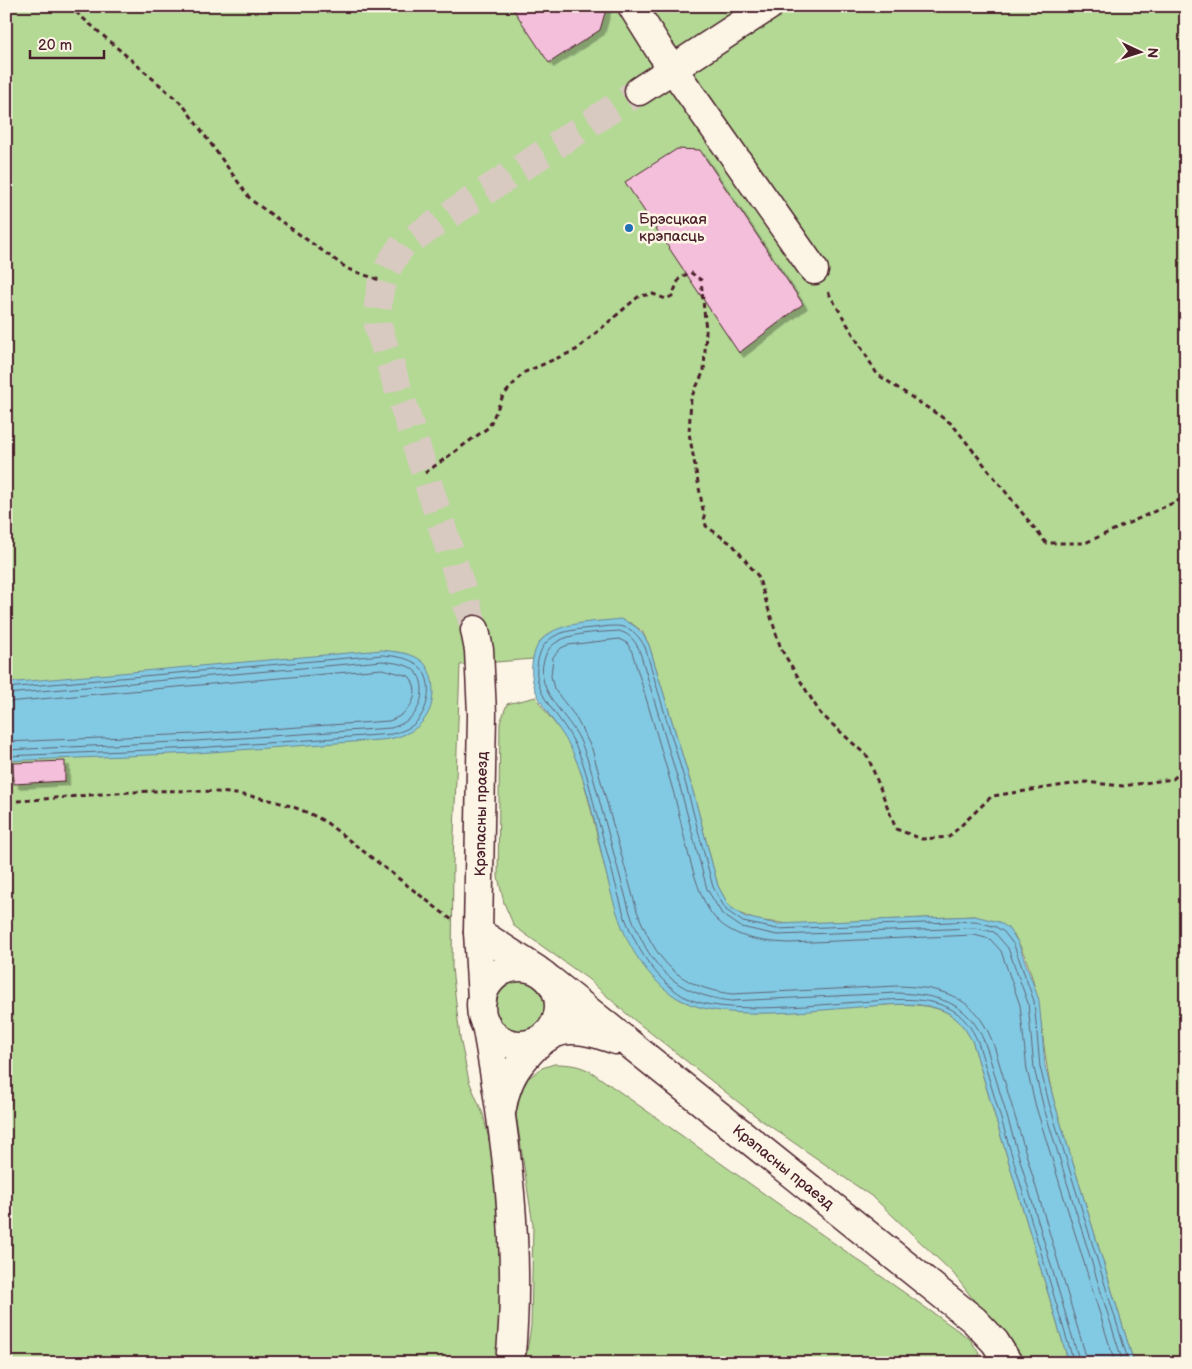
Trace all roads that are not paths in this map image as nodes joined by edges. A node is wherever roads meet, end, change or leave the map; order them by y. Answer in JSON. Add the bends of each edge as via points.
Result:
{"nodes":[{"id":1,"x":632,"y":6,"type":"edge"},
{"id":2,"x":769,"y":6,"type":"edge"},
{"id":3,"x":674,"y":69,"type":"junction"},
{"id":4,"x":639,"y":91,"type":"tunnel mouth"},
{"id":5,"x":814,"y":270,"type":"road end"},
{"id":6,"x":475,"y":630,"type":"tunnel mouth"},
{"id":7,"x":478,"y":932,"type":"junction"},
{"id":8,"x":544,"y":975,"type":"junction"},
{"id":9,"x":484,"y":1012,"type":"junction"},
{"id":10,"x":542,"y":1038,"type":"junction"},
{"id":11,"x":634,"y":1047,"type":"junction"},
{"id":12,"x":501,"y":1114,"type":"junction"},
{"id":13,"x":510,"y":1363,"type":"edge"},
{"id":14,"x":1008,"y":1363,"type":"edge"}],
"edges":[{"from":1,"to":3,"type":"street"},
{"from":2,"to":3,"type":"street"},
{"from":3,"to":4,"type":"street"},
{"from":3,"to":5,"type":"street"},
{"from":6,"to":7,"type":"street","name":"Крэпасны праезд","via":[[482,714]]},
{"from":7,"to":8,"type":"street","name":"Крэпасны праезд"},
{"from":7,"to":9,"type":"street","name":"Крэпасны праезд"},
{"from":8,"to":9,"type":"street","via":[[526,967],[503,971],[493,978]]},
{"from":8,"to":10,"type":"street","via":[[557,991],[559,1004],[558,1018]]},
{"from":8,"to":11,"type":"street","name":"Крэпасны праезд"},
{"from":9,"to":10,"type":"street","via":[[494,1035],[505,1042],[530,1044]]},
{"from":9,"to":12,"type":"street","name":"Крэпасны праезд"},
{"from":10,"to":11,"type":"street","via":[[558,1031],[577,1030],[600,1034]]},
{"from":10,"to":12,"type":"street","via":[[517,1066],[504,1096]]},
{"from":11,"to":14,"type":"street","name":"Крэпасны праезд","via":[[974,1320],[995,1342]]},
{"from":12,"to":13,"type":"street","name":"Крэпасны праезд","via":[[514,1252]]}]}
